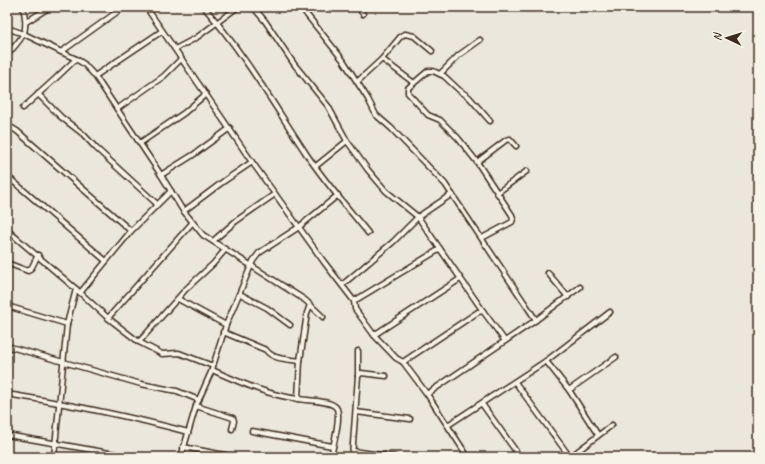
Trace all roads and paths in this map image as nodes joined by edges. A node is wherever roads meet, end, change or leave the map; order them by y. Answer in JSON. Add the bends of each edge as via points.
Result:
{"nodes":[{"id":1,"x":23,"y":7,"type":"edge"},
{"id":2,"x":50,"y":7,"type":"edge"},
{"id":3,"x":124,"y":7,"type":"edge"},
{"id":4,"x":146,"y":7,"type":"edge"},
{"id":5,"x":204,"y":7,"type":"edge"},
{"id":6,"x":238,"y":7,"type":"edge"},
{"id":7,"x":253,"y":7,"type":"edge"},
{"id":8,"x":302,"y":7,"type":"edge"},
{"id":9,"x":358,"y":7,"type":"edge"},
{"id":10,"x":363,"y":14,"type":"dead end"},
{"id":11,"x":26,"y":22,"type":"junction"},
{"id":12,"x":217,"y":23,"type":"junction"},
{"id":13,"x":7,"y":28,"type":"edge"},
{"id":14,"x":162,"y":31,"type":"junction"},
{"id":15,"x":24,"y":34,"type":"junction"},
{"id":16,"x":480,"y":40,"type":"dead end"},
{"id":17,"x":175,"y":49,"type":"junction"},
{"id":18,"x":432,"y":51,"type":"dead end"},
{"id":19,"x":61,"y":52,"type":"junction"},
{"id":20,"x":7,"y":55,"type":"edge"},
{"id":21,"x":76,"y":59,"type":"junction"},
{"id":22,"x":182,"y":59,"type":"junction"},
{"id":23,"x":382,"y":59,"type":"junction"},
{"id":24,"x":440,"y":74,"type":"junction"},
{"id":25,"x":95,"y":76,"type":"junction"},
{"id":26,"x":357,"y":82,"type":"junction"},
{"id":27,"x":414,"y":83,"type":"junction"},
{"id":28,"x":38,"y":94,"type":"junction"},
{"id":29,"x":206,"y":94,"type":"junction"},
{"id":30,"x":24,"y":108,"type":"dead end"},
{"id":31,"x":117,"y":109,"type":"junction"},
{"id":32,"x":490,"y":121,"type":"dead end"},
{"id":33,"x":7,"y":125,"type":"edge"},
{"id":34,"x":230,"y":128,"type":"junction"},
{"id":35,"x":347,"y":141,"type":"junction"},
{"id":36,"x":140,"y":143,"type":"junction"},
{"id":37,"x":516,"y":146,"type":"dead end"},
{"id":38,"x":252,"y":162,"type":"junction"},
{"id":39,"x":477,"y":162,"type":"junction"},
{"id":40,"x":316,"y":166,"type":"junction"},
{"id":41,"x":527,"y":172,"type":"dead end"},
{"id":42,"x":161,"y":175,"type":"junction"},
{"id":43,"x":7,"y":176,"type":"edge"},
{"id":44,"x":171,"y":191,"type":"junction"},
{"id":45,"x":497,"y":193,"type":"junction"},
{"id":46,"x":275,"y":194,"type":"junction"},
{"id":47,"x":452,"y":194,"type":"junction"},
{"id":48,"x":338,"y":195,"type":"junction"},
{"id":49,"x":157,"y":204,"type":"junction"},
{"id":50,"x":184,"y":211,"type":"junction"},
{"id":51,"x":418,"y":217,"type":"junction"},
{"id":52,"x":192,"y":222,"type":"junction"},
{"id":53,"x":299,"y":227,"type":"junction"},
{"id":54,"x":7,"y":230,"type":"edge"},
{"id":55,"x":131,"y":231,"type":"junction"},
{"id":56,"x":368,"y":233,"type":"dead end"},
{"id":57,"x":482,"y":238,"type":"junction"},
{"id":58,"x":213,"y":241,"type":"junction"},
{"id":59,"x":440,"y":249,"type":"junction"},
{"id":60,"x":225,"y":250,"type":"junction"},
{"id":61,"x":38,"y":255,"type":"junction"},
{"id":62,"x":106,"y":260,"type":"junction"},
{"id":63,"x":7,"y":263,"type":"edge"},
{"id":64,"x":251,"y":266,"type":"junction"},
{"id":65,"x":548,"y":273,"type":"dead end"},
{"id":66,"x":460,"y":279,"type":"junction"},
{"id":67,"x":342,"y":285,"type":"junction"},
{"id":68,"x":580,"y":287,"type":"dead end"},
{"id":69,"x":76,"y":288,"type":"junction"},
{"id":70,"x":80,"y":293,"type":"junction"},
{"id":71,"x":240,"y":294,"type":"junction"},
{"id":72,"x":568,"y":297,"type":"junction"},
{"id":73,"x":178,"y":299,"type":"junction"},
{"id":74,"x":354,"y":301,"type":"junction"},
{"id":75,"x":310,"y":305,"type":"junction"},
{"id":76,"x":7,"y":306,"type":"edge"},
{"id":77,"x":483,"y":311,"type":"junction"},
{"id":78,"x":610,"y":312,"type":"dead end"},
{"id":79,"x":323,"y":317,"type":"dead end"},
{"id":80,"x":108,"y":318,"type":"junction"},
{"id":81,"x":536,"y":320,"type":"junction"},
{"id":82,"x":67,"y":324,"type":"junction"},
{"id":83,"x":290,"y":324,"type":"dead end"},
{"id":84,"x":226,"y":325,"type":"junction"},
{"id":85,"x":223,"y":332,"type":"junction"},
{"id":86,"x":374,"y":334,"type":"junction"},
{"id":87,"x":505,"y":341,"type":"junction"},
{"id":88,"x":139,"y":342,"type":"junction"},
{"id":89,"x":7,"y":346,"type":"edge"},
{"id":90,"x":358,"y":351,"type":"dead end"},
{"id":91,"x":616,"y":357,"type":"dead end"},
{"id":92,"x":300,"y":361,"type":"junction"},
{"id":93,"x":546,"y":361,"type":"junction"},
{"id":94,"x":63,"y":362,"type":"junction"},
{"id":95,"x":403,"y":362,"type":"junction"},
{"id":96,"x":212,"y":368,"type":"junction"},
{"id":97,"x":358,"y":376,"type":"junction"},
{"id":98,"x":386,"y":376,"type":"dead end"},
{"id":99,"x":515,"y":382,"type":"junction"},
{"id":100,"x":569,"y":390,"type":"junction"},
{"id":101,"x":7,"y":394,"type":"edge"},
{"id":102,"x":428,"y":394,"type":"junction"},
{"id":103,"x":298,"y":399,"type":"junction"},
{"id":104,"x":199,"y":400,"type":"junction"},
{"id":105,"x":59,"y":403,"type":"junction"},
{"id":106,"x":482,"y":404,"type":"junction"},
{"id":107,"x":196,"y":406,"type":"junction"},
{"id":108,"x":356,"y":412,"type":"junction"},
{"id":109,"x":410,"y":419,"type":"dead end"},
{"id":110,"x":448,"y":425,"type":"junction"},
{"id":111,"x":612,"y":425,"type":"dead end"},
{"id":112,"x":232,"y":429,"type":"dead end"},
{"id":113,"x":252,"y":431,"type":"dead end"},
{"id":114,"x":188,"y":432,"type":"junction"},
{"id":115,"x":7,"y":435,"type":"edge"},
{"id":116,"x":598,"y":435,"type":"junction"},
{"id":117,"x":56,"y":444,"type":"junction"},
{"id":118,"x":332,"y":446,"type":"junction"},
{"id":119,"x":183,"y":447,"type":"junction"},
{"id":120,"x":352,"y":451,"type":"junction"},
{"id":121,"x":54,"y":457,"type":"edge"},
{"id":122,"x":132,"y":457,"type":"edge"},
{"id":123,"x":181,"y":457,"type":"edge"},
{"id":124,"x":235,"y":457,"type":"edge"},
{"id":125,"x":332,"y":457,"type":"edge"},
{"id":126,"x":352,"y":457,"type":"edge"},
{"id":127,"x":396,"y":457,"type":"edge"},
{"id":128,"x":468,"y":457,"type":"edge"},
{"id":129,"x":520,"y":457,"type":"edge"},
{"id":130,"x":570,"y":457,"type":"edge"}],
"edges":[{"from":1,"to":11,"type":"street"},
{"from":2,"to":11,"type":"street"},
{"from":3,"to":19,"type":"street"},
{"from":4,"to":14,"type":"street"},
{"from":5,"to":12,"type":"street"},
{"from":6,"to":12,"type":"street"},
{"from":7,"to":35,"type":"street","via":[[328,106]]},
{"from":8,"to":26,"type":"street"},
{"from":9,"to":10,"type":"street"},
{"from":11,"to":15,"type":"street"},
{"from":12,"to":17,"type":"street"},
{"from":12,"to":40,"type":"street"},
{"from":13,"to":15,"type":"street"},
{"from":14,"to":17,"type":"street"},
{"from":14,"to":25,"type":"street"},
{"from":15,"to":19,"type":"street"},
{"from":15,"to":20,"type":"street"},
{"from":16,"to":24,"type":"street","via":[[459,55]]},
{"from":17,"to":22,"type":"street"},
{"from":18,"to":23,"type":"street","via":[[414,36],[405,34]]},
{"from":19,"to":21,"type":"street"},
{"from":21,"to":25,"type":"street"},
{"from":21,"to":28,"type":"street"},
{"from":22,"to":29,"type":"street"},
{"from":22,"to":31,"type":"street","via":[[154,84]]},
{"from":23,"to":26,"type":"street"},
{"from":23,"to":27,"type":"street"},
{"from":24,"to":27,"type":"street","via":[[428,71]]},
{"from":24,"to":32,"type":"street","via":[[469,97]]},
{"from":25,"to":31,"type":"street"},
{"from":26,"to":47,"type":"street","via":[[376,115],[399,136]]},
{"from":27,"to":39,"type":"street","via":[[408,88],[408,93],[428,115],[440,120],[458,138]]},
{"from":28,"to":30,"type":"street"},
{"from":28,"to":49,"type":"street"},
{"from":29,"to":34,"type":"street"},
{"from":29,"to":36,"type":"street","via":[[184,113]]},
{"from":31,"to":36,"type":"street"},
{"from":33,"to":55,"type":"street"},
{"from":34,"to":38,"type":"street"},
{"from":34,"to":42,"type":"street"},
{"from":35,"to":40,"type":"street"},
{"from":35,"to":51,"type":"street","via":[[386,191]]},
{"from":36,"to":42,"type":"street"},
{"from":37,"to":39,"type":"street","via":[[510,139],[506,140]]},
{"from":38,"to":46,"type":"street"},
{"from":38,"to":50,"type":"street"},
{"from":39,"to":45,"type":"street"},
{"from":40,"to":48,"type":"street"},
{"from":41,"to":45,"type":"street"},
{"from":42,"to":44,"type":"street"},
{"from":43,"to":62,"type":"street"},
{"from":44,"to":49,"type":"street"},
{"from":44,"to":50,"type":"street"},
{"from":45,"to":57,"type":"street","via":[[513,219],[512,222]]},
{"from":46,"to":53,"type":"street"},
{"from":46,"to":58,"type":"street","via":[[236,221]]},
{"from":47,"to":51,"type":"street"},
{"from":47,"to":57,"type":"street"},
{"from":48,"to":53,"type":"street"},
{"from":48,"to":56,"type":"street"},
{"from":49,"to":55,"type":"street"},
{"from":50,"to":52,"type":"street"},
{"from":51,"to":59,"type":"street"},
{"from":51,"to":67,"type":"street"},
{"from":52,"to":58,"type":"street","via":[[203,235]]},
{"from":52,"to":80,"type":"street"},
{"from":53,"to":64,"type":"street","via":[[256,256]]},
{"from":53,"to":67,"type":"street"},
{"from":54,"to":61,"type":"street"},
{"from":55,"to":62,"type":"street"},
{"from":57,"to":81,"type":"street"},
{"from":58,"to":60,"type":"street"},
{"from":59,"to":66,"type":"street"},
{"from":59,"to":74,"type":"street"},
{"from":60,"to":64,"type":"street"},
{"from":60,"to":73,"type":"street"},
{"from":61,"to":63,"type":"street","via":[[28,271]]},
{"from":61,"to":69,"type":"street"},
{"from":62,"to":70,"type":"street"},
{"from":64,"to":71,"type":"street"},
{"from":64,"to":75,"type":"street"},
{"from":65,"to":72,"type":"street"},
{"from":66,"to":77,"type":"street"},
{"from":66,"to":86,"type":"street"},
{"from":67,"to":74,"type":"street"},
{"from":68,"to":72,"type":"street"},
{"from":69,"to":70,"type":"street"},
{"from":69,"to":82,"type":"street"},
{"from":70,"to":80,"type":"street"},
{"from":71,"to":83,"type":"street"},
{"from":71,"to":84,"type":"street"},
{"from":72,"to":81,"type":"street"},
{"from":73,"to":84,"type":"street"},
{"from":73,"to":88,"type":"street"},
{"from":74,"to":86,"type":"street","via":[[355,309]]},
{"from":75,"to":79,"type":"street"},
{"from":75,"to":92,"type":"street"},
{"from":76,"to":82,"type":"street"},
{"from":77,"to":87,"type":"street"},
{"from":77,"to":95,"type":"street"},
{"from":78,"to":93,"type":"street"},
{"from":80,"to":88,"type":"street"},
{"from":81,"to":87,"type":"street"},
{"from":82,"to":94,"type":"street"},
{"from":84,"to":85,"type":"street"},
{"from":85,"to":92,"type":"street","via":[[266,350],[275,357]]},
{"from":85,"to":96,"type":"street"},
{"from":86,"to":95,"type":"street"},
{"from":87,"to":102,"type":"street"},
{"from":88,"to":96,"type":"street","via":[[162,354],[179,353]]},
{"from":89,"to":94,"type":"street"},
{"from":90,"to":97,"type":"street"},
{"from":91,"to":100,"type":"street"},
{"from":92,"to":103,"type":"street"},
{"from":93,"to":99,"type":"street"},
{"from":93,"to":100,"type":"street"},
{"from":94,"to":104,"type":"street","via":[[141,384],[177,391]]},
{"from":94,"to":105,"type":"street"},
{"from":95,"to":102,"type":"street"},
{"from":96,"to":103,"type":"street","via":[[256,389]]},
{"from":96,"to":104,"type":"street"},
{"from":97,"to":98,"type":"street","via":[[361,373]]},
{"from":97,"to":108,"type":"street"},
{"from":99,"to":106,"type":"street"},
{"from":99,"to":130,"type":"street"},
{"from":100,"to":116,"type":"street"},
{"from":101,"to":105,"type":"street"},
{"from":102,"to":110,"type":"street"},
{"from":103,"to":118,"type":"street","via":[[330,403],[336,407],[338,414]]},
{"from":104,"to":107,"type":"street"},
{"from":105,"to":114,"type":"street","via":[[140,419]]},
{"from":105,"to":117,"type":"street"},
{"from":106,"to":110,"type":"street"},
{"from":106,"to":129,"type":"street"},
{"from":107,"to":112,"type":"street","via":[[233,418]]},
{"from":107,"to":114,"type":"street"},
{"from":108,"to":109,"type":"street"},
{"from":108,"to":120,"type":"street"},
{"from":110,"to":128,"type":"street"},
{"from":111,"to":116,"type":"street"},
{"from":113,"to":118,"type":"street"},
{"from":114,"to":119,"type":"street"},
{"from":115,"to":117,"type":"street"},
{"from":116,"to":130,"type":"street"},
{"from":117,"to":121,"type":"street"},
{"from":117,"to":122,"type":"street"},
{"from":118,"to":125,"type":"street"},
{"from":119,"to":123,"type":"street"},
{"from":119,"to":124,"type":"street"},
{"from":120,"to":126,"type":"street"},
{"from":120,"to":127,"type":"street"}]}
